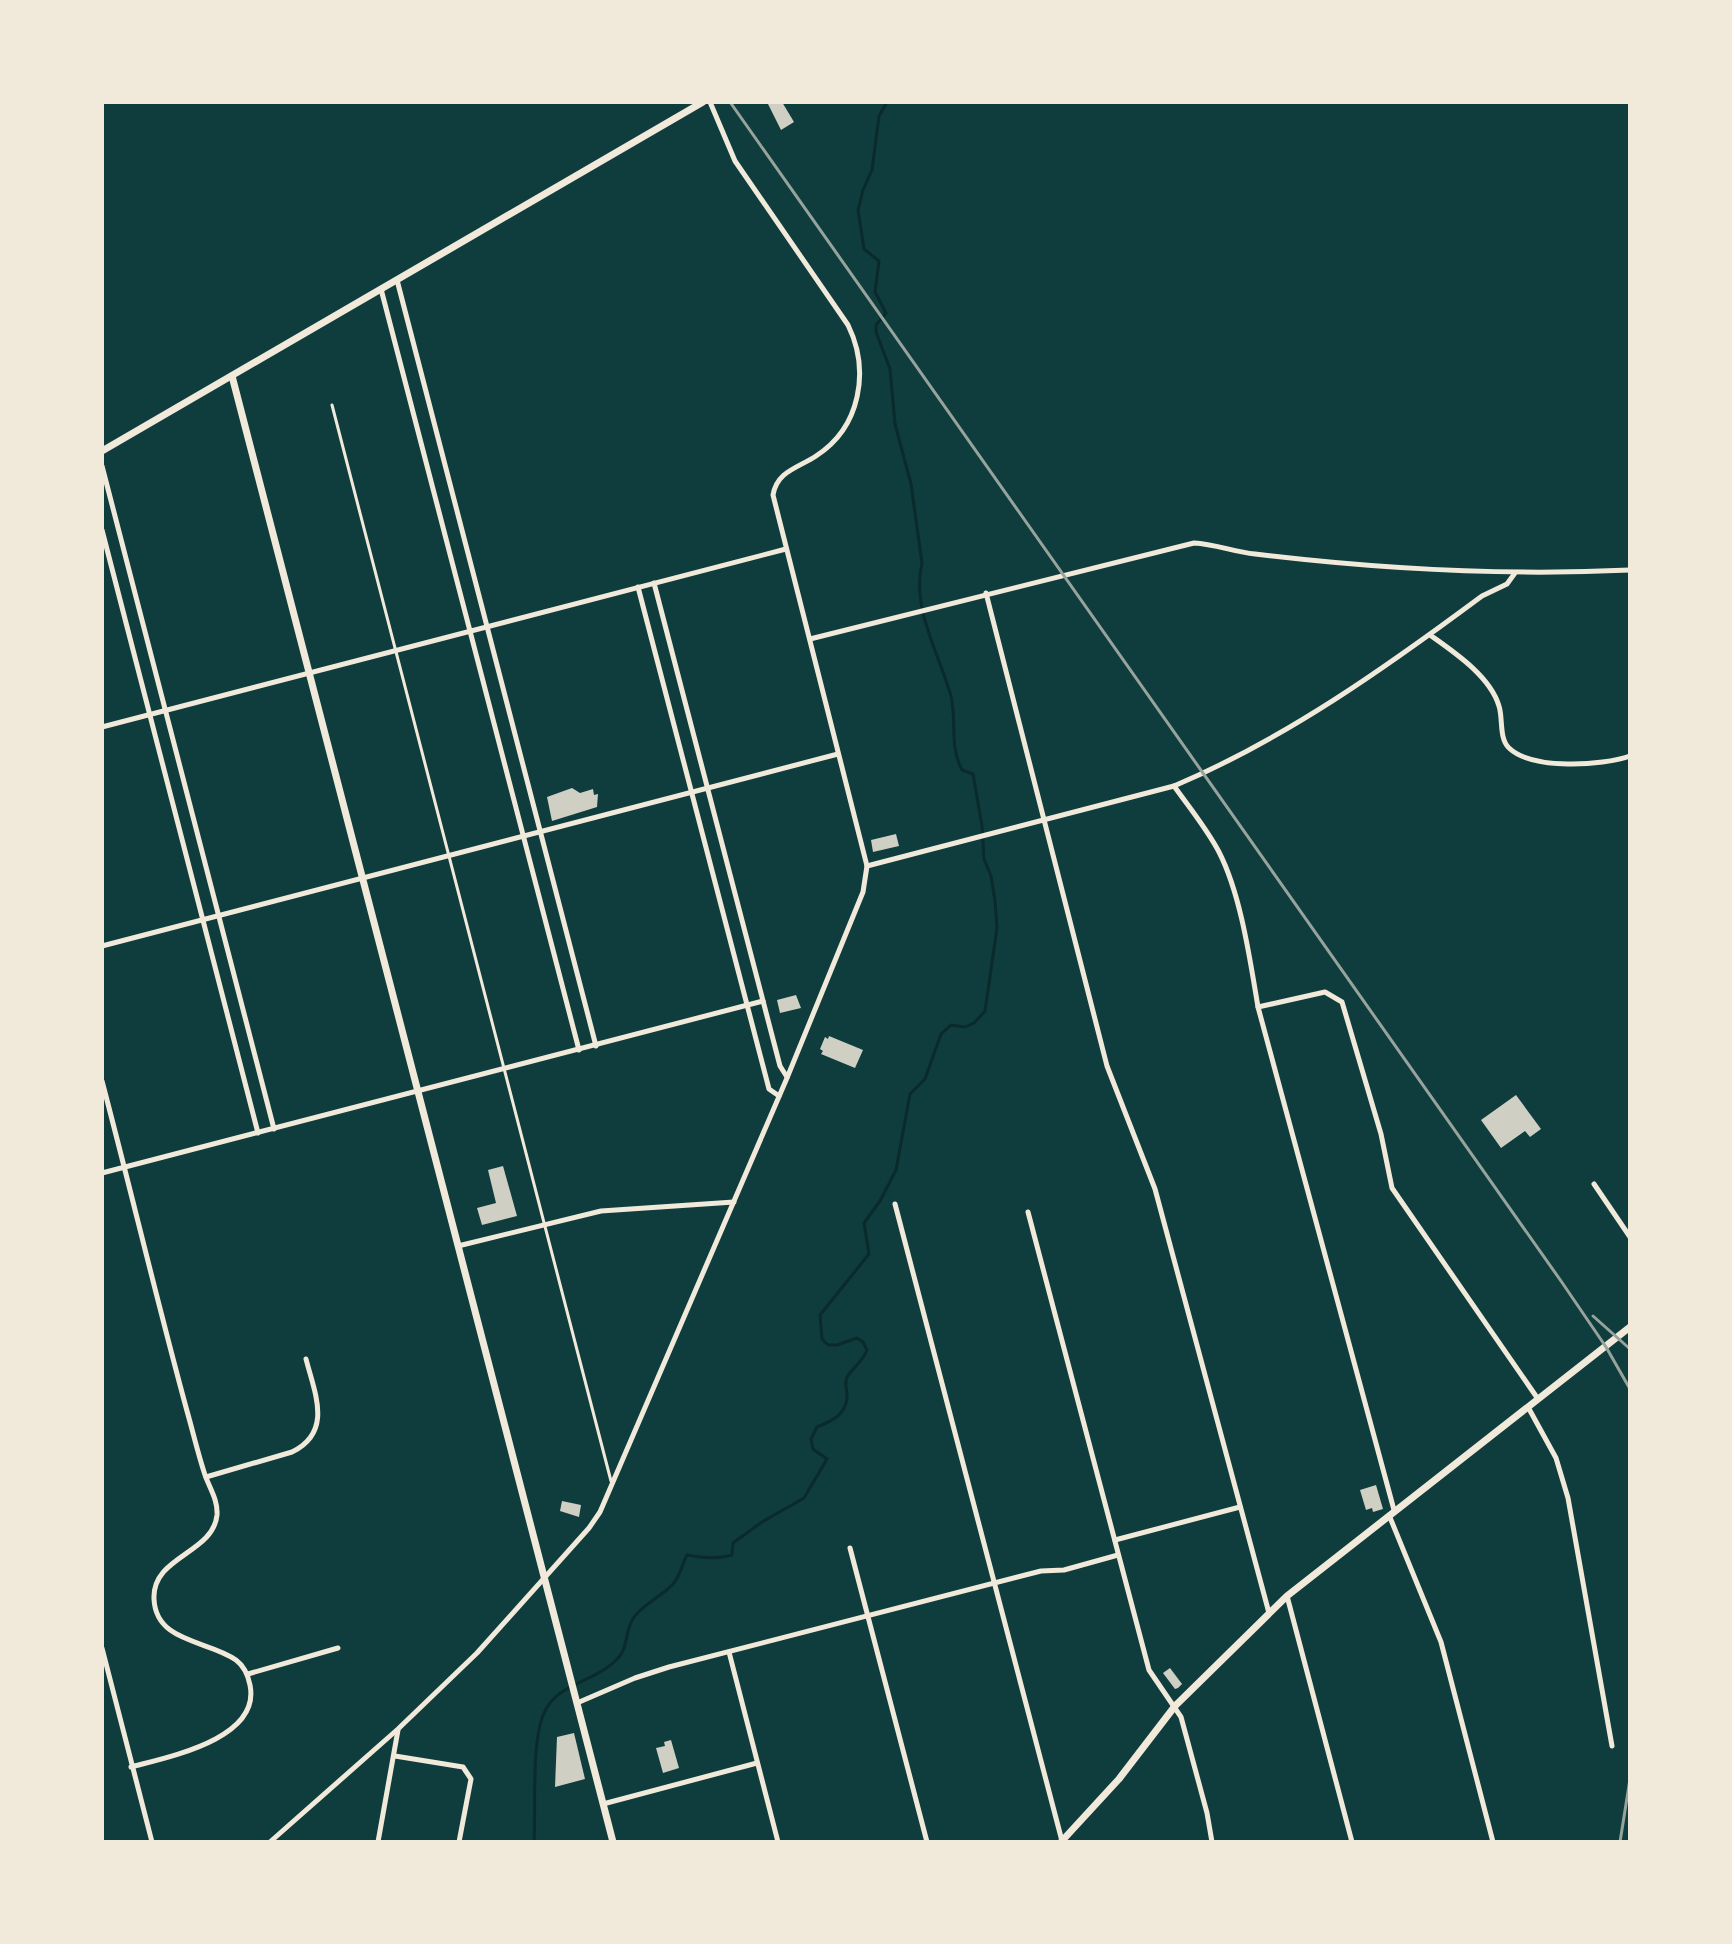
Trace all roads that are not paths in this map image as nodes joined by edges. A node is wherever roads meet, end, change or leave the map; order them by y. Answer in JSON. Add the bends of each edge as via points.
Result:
{"nodes":[{"id":1,"x":703,"y":102,"type":"edge"},
{"id":2,"x":710,"y":102,"type":"edge"},
{"id":3,"x":397,"y":280,"type":"junction"},
{"id":4,"x":381,"y":289,"type":"junction"},
{"id":5,"x":232,"y":376,"type":"junction"},
{"id":6,"x":332,"y":405,"type":"dead end"},
{"id":7,"x":102,"y":451,"type":"edge"},
{"id":8,"x":102,"y":466,"type":"edge"},
{"id":9,"x":102,"y":530,"type":"edge"},
{"id":10,"x":786,"y":549,"type":"junction"},
{"id":11,"x":1630,"y":570,"type":"edge"},
{"id":12,"x":1516,"y":572,"type":"junction"},
{"id":13,"x":654,"y":583,"type":"junction"},
{"id":14,"x":638,"y":587,"type":"junction"},
{"id":15,"x":986,"y":593,"type":"junction"},
{"id":16,"x":488,"y":625,"type":"junction"},
{"id":17,"x":469,"y":630,"type":"junction"},
{"id":18,"x":1430,"y":635,"type":"junction"},
{"id":19,"x":810,"y":639,"type":"junction"},
{"id":20,"x":395,"y":649,"type":"junction"},
{"id":21,"x":310,"y":672,"type":"junction"},
{"id":22,"x":166,"y":710,"type":"junction"},
{"id":23,"x":150,"y":714,"type":"junction"},
{"id":24,"x":102,"y":727,"type":"edge"},
{"id":25,"x":838,"y":754,"type":"junction"},
{"id":26,"x":1630,"y":756,"type":"edge"},
{"id":27,"x":1174,"y":786,"type":"junction"},
{"id":28,"x":708,"y":788,"type":"junction"},
{"id":29,"x":691,"y":793,"type":"junction"},
{"id":30,"x":1045,"y":819,"type":"junction"},
{"id":31,"x":542,"y":831,"type":"junction"},
{"id":32,"x":523,"y":836,"type":"junction"},
{"id":33,"x":448,"y":856,"type":"junction"},
{"id":34,"x":867,"y":866,"type":"junction"},
{"id":35,"x":363,"y":877,"type":"junction"},
{"id":36,"x":219,"y":915,"type":"junction"},
{"id":37,"x":203,"y":919,"type":"junction"},
{"id":38,"x":102,"y":946,"type":"edge"},
{"id":39,"x":763,"y":1001,"type":"junction"},
{"id":40,"x":746,"y":1006,"type":"junction"},
{"id":41,"x":1258,"y":1007,"type":"junction"},
{"id":42,"x":596,"y":1046,"type":"junction"},
{"id":43,"x":579,"y":1050,"type":"junction"},
{"id":44,"x":503,"y":1069,"type":"junction"},
{"id":45,"x":787,"y":1078,"type":"junction"},
{"id":46,"x":102,"y":1081,"type":"edge"},
{"id":47,"x":418,"y":1092,"type":"junction"},
{"id":48,"x":780,"y":1096,"type":"junction"},
{"id":49,"x":274,"y":1129,"type":"junction"},
{"id":50,"x":258,"y":1133,"type":"junction"},
{"id":51,"x":124,"y":1168,"type":"junction"},
{"id":52,"x":102,"y":1173,"type":"edge"},
{"id":53,"x":1594,"y":1184,"type":"dead end"},
{"id":54,"x":734,"y":1202,"type":"junction"},
{"id":55,"x":895,"y":1204,"type":"dead end"},
{"id":56,"x":1028,"y":1212,"type":"dead end"},
{"id":57,"x":544,"y":1224,"type":"junction"},
{"id":58,"x":1630,"y":1237,"type":"edge"},
{"id":59,"x":458,"y":1246,"type":"junction"},
{"id":60,"x":1630,"y":1327,"type":"edge"},
{"id":61,"x":306,"y":1359,"type":"dead end"},
{"id":62,"x":1538,"y":1399,"type":"junction"},
{"id":63,"x":1528,"y":1407,"type":"junction"},
{"id":64,"x":206,"y":1477,"type":"junction"},
{"id":65,"x":612,"y":1485,"type":"junction"},
{"id":66,"x":1240,"y":1507,"type":"junction"},
{"id":67,"x":1392,"y":1512,"type":"junction"},
{"id":68,"x":1115,"y":1540,"type":"junction"},
{"id":69,"x":850,"y":1548,"type":"dead end"},
{"id":70,"x":1118,"y":1555,"type":"junction"},
{"id":71,"x":544,"y":1578,"type":"junction"},
{"id":72,"x":994,"y":1583,"type":"junction"},
{"id":73,"x":1287,"y":1596,"type":"junction"},
{"id":74,"x":1270,"y":1614,"type":"junction"},
{"id":75,"x":867,"y":1615,"type":"junction"},
{"id":76,"x":102,"y":1648,"type":"edge"},
{"id":77,"x":338,"y":1648,"type":"dead end"},
{"id":78,"x":729,"y":1652,"type":"junction"},
{"id":79,"x":103,"y":1660,"type":"edge"},
{"id":80,"x":248,"y":1674,"type":"junction"},
{"id":81,"x":577,"y":1703,"type":"junction"},
{"id":82,"x":1175,"y":1706,"type":"junction"},
{"id":83,"x":398,"y":1729,"type":"junction"},
{"id":84,"x":1612,"y":1746,"type":"dead end"},
{"id":85,"x":395,"y":1756,"type":"junction"},
{"id":86,"x":757,"y":1763,"type":"junction"},
{"id":87,"x":131,"y":1767,"type":"junction"},
{"id":88,"x":603,"y":1804,"type":"junction"},
{"id":89,"x":152,"y":1842,"type":"edge"},
{"id":90,"x":270,"y":1842,"type":"edge"},
{"id":91,"x":378,"y":1842,"type":"edge"},
{"id":92,"x":459,"y":1842,"type":"edge"},
{"id":93,"x":613,"y":1842,"type":"edge"},
{"id":94,"x":778,"y":1842,"type":"edge"},
{"id":95,"x":927,"y":1842,"type":"edge"},
{"id":96,"x":1062,"y":1842,"type":"edge"},
{"id":97,"x":1212,"y":1842,"type":"edge"},
{"id":98,"x":1352,"y":1842,"type":"edge"},
{"id":99,"x":1493,"y":1842,"type":"edge"}],
"edges":[{"from":1,"to":3,"type":"street"},
{"from":2,"to":10,"type":"street","via":[[735,161],[848,325],[859,355],[859,391],[845,429],[774,486]]},
{"from":3,"to":4,"type":"street"},
{"from":3,"to":16,"type":"street"},
{"from":4,"to":5,"type":"street"},
{"from":4,"to":17,"type":"street"},
{"from":5,"to":7,"type":"street"},
{"from":5,"to":21,"type":"street"},
{"from":6,"to":20,"type":"lane"},
{"from":8,"to":22,"type":"street"},
{"from":9,"to":23,"type":"street"},
{"from":10,"to":13,"type":"street"},
{"from":10,"to":19,"type":"street"},
{"from":11,"to":12,"type":"street"},
{"from":12,"to":15,"type":"street","via":[[1395,567],[1194,543]]},
{"from":12,"to":18,"type":"street","via":[[1507,584]]},
{"from":13,"to":14,"type":"street"},
{"from":13,"to":28,"type":"street"},
{"from":14,"to":16,"type":"street"},
{"from":14,"to":29,"type":"street"},
{"from":15,"to":19,"type":"street"},
{"from":15,"to":30,"type":"street"},
{"from":16,"to":17,"type":"street"},
{"from":16,"to":31,"type":"street"},
{"from":17,"to":20,"type":"street"},
{"from":17,"to":32,"type":"street"},
{"from":18,"to":26,"type":"street","via":[[1495,695],[1506,744],[1523,756],[1574,765]]},
{"from":18,"to":27,"type":"street","via":[[1317,711]]},
{"from":19,"to":25,"type":"street"},
{"from":20,"to":21,"type":"street"},
{"from":20,"to":33,"type":"lane"},
{"from":21,"to":22,"type":"street"},
{"from":21,"to":35,"type":"street"},
{"from":22,"to":23,"type":"street"},
{"from":22,"to":36,"type":"street"},
{"from":23,"to":24,"type":"street"},
{"from":23,"to":37,"type":"street"},
{"from":25,"to":28,"type":"street"},
{"from":25,"to":34,"type":"street"},
{"from":27,"to":30,"type":"street"},
{"from":27,"to":41,"type":"street","via":[[1227,868]]},
{"from":28,"to":29,"type":"street"},
{"from":28,"to":39,"type":"street"},
{"from":29,"to":31,"type":"street"},
{"from":29,"to":40,"type":"street"},
{"from":30,"to":34,"type":"street"},
{"from":30,"to":66,"type":"street","via":[[1107,1066],[1155,1189]]},
{"from":31,"to":32,"type":"street"},
{"from":31,"to":42,"type":"street"},
{"from":32,"to":33,"type":"street"},
{"from":32,"to":43,"type":"street"},
{"from":33,"to":35,"type":"street"},
{"from":33,"to":44,"type":"lane"},
{"from":34,"to":45,"type":"street","via":[[863,892]]},
{"from":35,"to":36,"type":"street"},
{"from":35,"to":47,"type":"street"},
{"from":36,"to":37,"type":"street"},
{"from":36,"to":49,"type":"street"},
{"from":37,"to":38,"type":"street"},
{"from":37,"to":50,"type":"street"},
{"from":39,"to":40,"type":"street"},
{"from":39,"to":45,"type":"street"},
{"from":40,"to":42,"type":"street"},
{"from":40,"to":48,"type":"street","via":[[770,1090]]},
{"from":41,"to":62,"type":"street","via":[[1325,992],[1342,1002],[1392,1188]]},
{"from":41,"to":67,"type":"street"},
{"from":42,"to":43,"type":"street"},
{"from":43,"to":44,"type":"street"},
{"from":44,"to":47,"type":"street"},
{"from":44,"to":57,"type":"lane"},
{"from":45,"to":48,"type":"street"},
{"from":46,"to":51,"type":"street"},
{"from":47,"to":49,"type":"street"},
{"from":47,"to":59,"type":"street"},
{"from":48,"to":54,"type":"street"},
{"from":49,"to":50,"type":"street"},
{"from":50,"to":51,"type":"street"},
{"from":51,"to":52,"type":"street"},
{"from":51,"to":64,"type":"street"},
{"from":53,"to":58,"type":"street"},
{"from":54,"to":57,"type":"street","via":[[601,1211]]},
{"from":54,"to":65,"type":"street"},
{"from":55,"to":72,"type":"street"},
{"from":56,"to":68,"type":"street"},
{"from":57,"to":59,"type":"street"},
{"from":57,"to":65,"type":"lane"},
{"from":59,"to":71,"type":"street"},
{"from":60,"to":62,"type":"street"},
{"from":61,"to":64,"type":"street","via":[[318,1416],[312,1437],[292,1452]]},
{"from":62,"to":63,"type":"street"},
{"from":63,"to":67,"type":"street"},
{"from":63,"to":84,"type":"street","via":[[1556,1458],[1568,1498]]},
{"from":64,"to":80,"type":"street","via":[[214,1494],[213,1529],[160,1576],[156,1612],[175,1634],[222,1652]]},
{"from":65,"to":71,"type":"street","via":[[589,1528]]},
{"from":66,"to":68,"type":"street"},
{"from":66,"to":74,"type":"street"},
{"from":67,"to":73,"type":"street"},
{"from":67,"to":99,"type":"street","via":[[1441,1642]]},
{"from":68,"to":70,"type":"street"},
{"from":69,"to":75,"type":"street"},
{"from":70,"to":72,"type":"street"},
{"from":70,"to":82,"type":"street","via":[[1149,1670]]},
{"from":71,"to":81,"type":"street"},
{"from":71,"to":83,"type":"street"},
{"from":72,"to":75,"type":"street"},
{"from":72,"to":96,"type":"street"},
{"from":73,"to":74,"type":"street"},
{"from":73,"to":98,"type":"street"},
{"from":74,"to":82,"type":"street"},
{"from":75,"to":78,"type":"street"},
{"from":75,"to":95,"type":"street"},
{"from":76,"to":79,"type":"street"},
{"from":77,"to":80,"type":"street"},
{"from":78,"to":81,"type":"street","via":[[635,1678]]},
{"from":78,"to":86,"type":"street"},
{"from":79,"to":87,"type":"street"},
{"from":80,"to":87,"type":"street","via":[[251,1702],[239,1722],[203,1746]]},
{"from":81,"to":88,"type":"street"},
{"from":82,"to":96,"type":"street","via":[[1113,1787]]},
{"from":82,"to":97,"type":"street","via":[[1191,1745]]},
{"from":83,"to":85,"type":"street"},
{"from":83,"to":90,"type":"street"},
{"from":85,"to":91,"type":"street"},
{"from":85,"to":92,"type":"street","via":[[468,1772]]},
{"from":86,"to":88,"type":"street"},
{"from":86,"to":94,"type":"street"},
{"from":87,"to":89,"type":"street"},
{"from":88,"to":93,"type":"street"}]}
